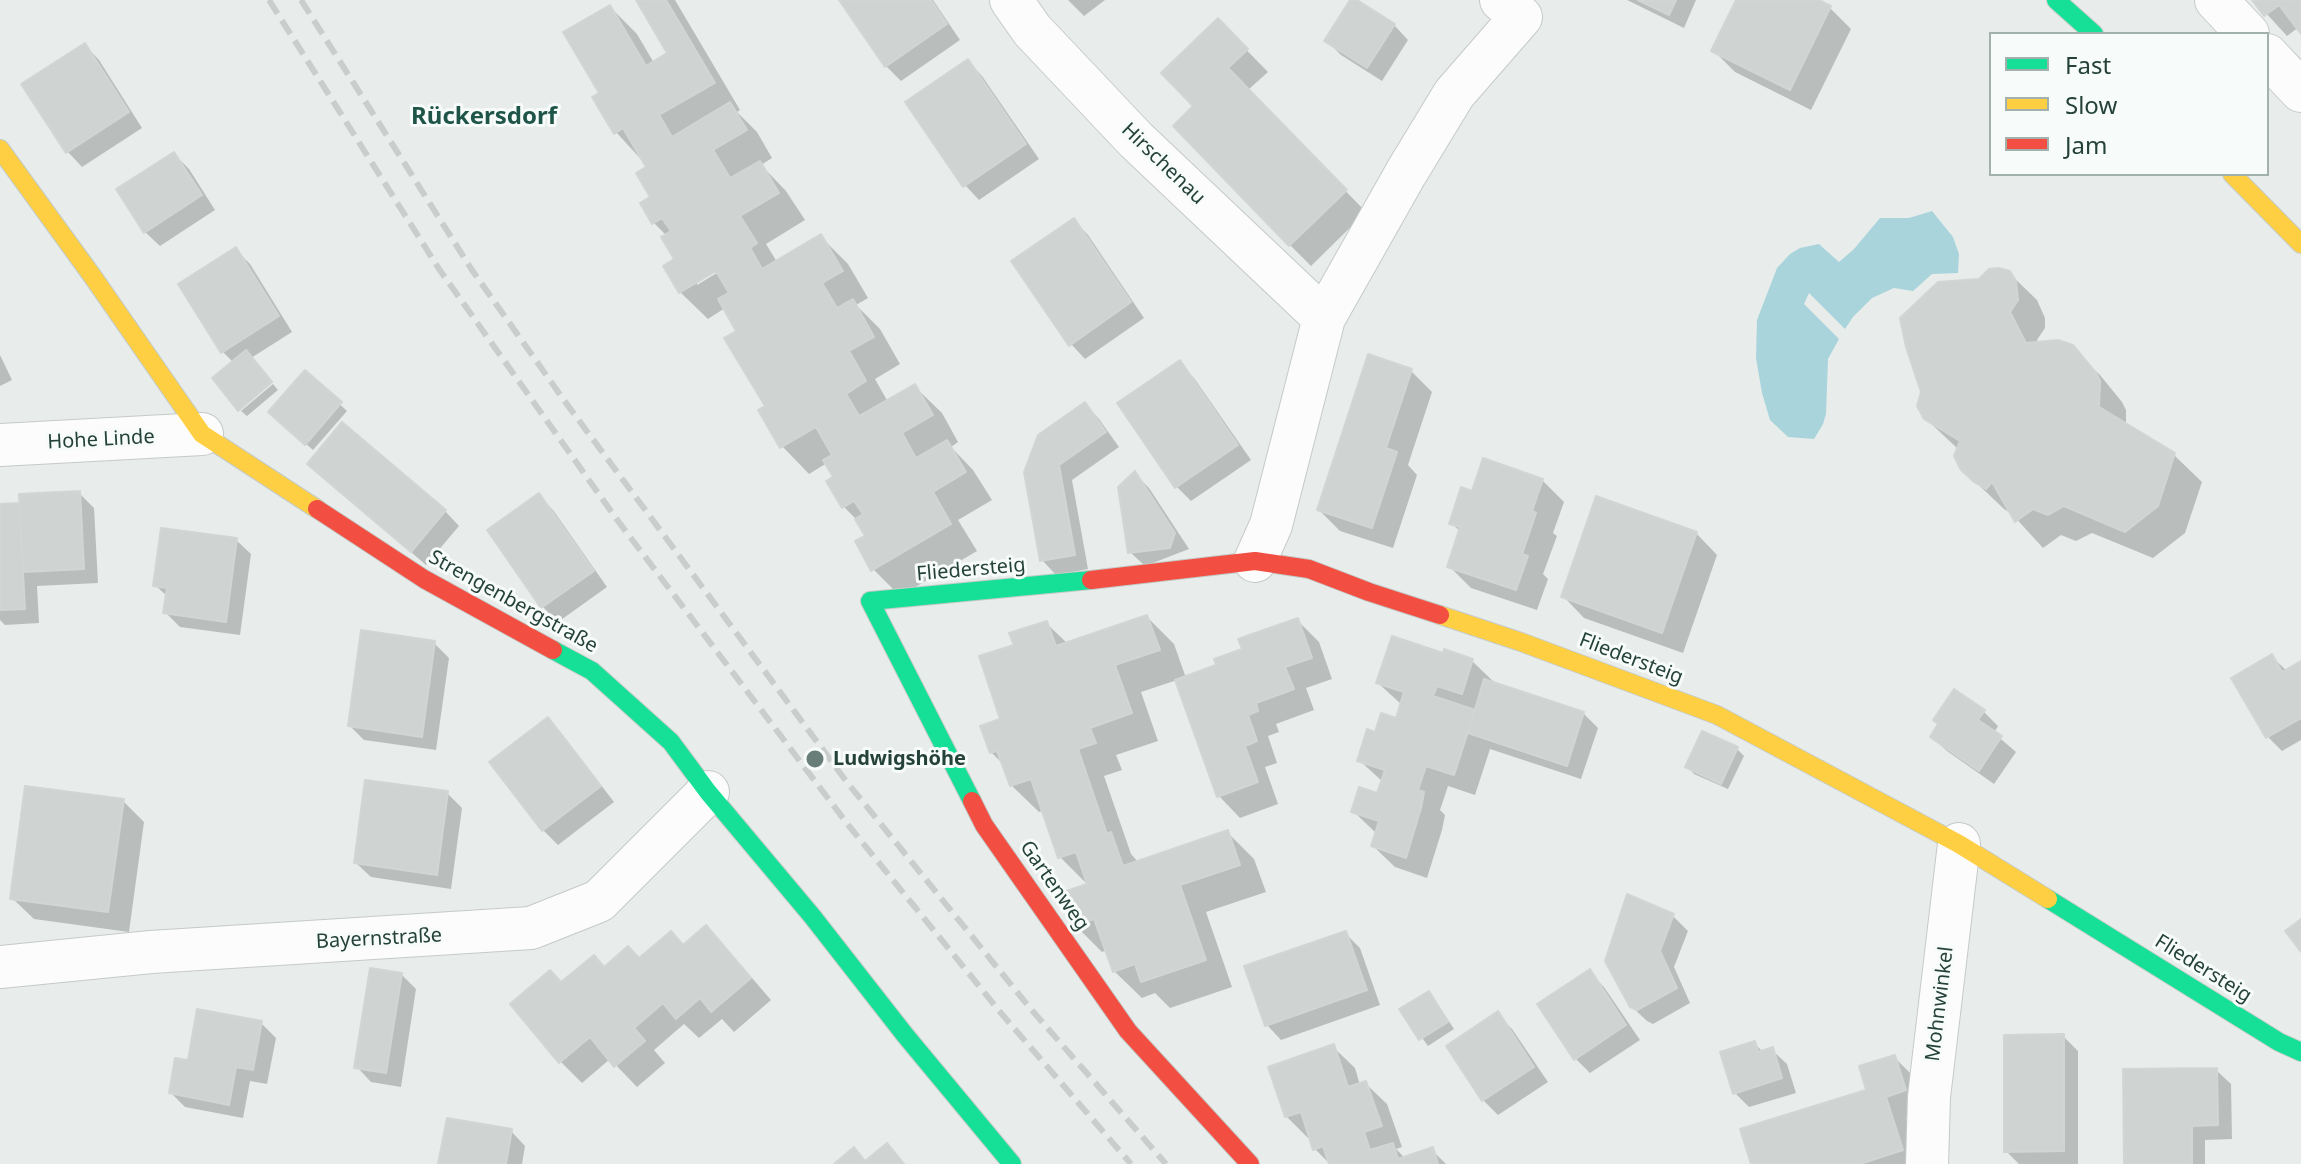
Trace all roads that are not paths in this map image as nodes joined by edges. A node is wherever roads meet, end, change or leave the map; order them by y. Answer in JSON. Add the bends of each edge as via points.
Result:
{"nodes":[{"id":1,"x":1011,"y":0,"type":"edge"},
{"id":2,"x":1501,"y":0,"type":"edge"},
{"id":3,"x":2056,"y":0,"type":"edge"},
{"id":4,"x":2216,"y":0,"type":"edge"},
{"id":5,"x":2092,"y":32,"type":"edge"},
{"id":6,"x":2246,"y":32,"type":"edge"},
{"id":7,"x":2269,"y":57,"type":"edge"},
{"id":8,"x":2301,"y":91,"type":"edge"},
{"id":9,"x":0,"y":149,"type":"edge"},
{"id":10,"x":2234,"y":176,"type":"edge"},
{"id":11,"x":2301,"y":244,"type":"edge"},
{"id":12,"x":1324,"y":318,"type":"junction"},
{"id":13,"x":202,"y":434,"type":"junction"},
{"id":14,"x":0,"y":445,"type":"edge"},
{"id":15,"x":1255,"y":561,"type":"junction"},
{"id":16,"x":870,"y":601,"type":"joint"},
{"id":17,"x":708,"y":792,"type":"junction"},
{"id":18,"x":1959,"y":844,"type":"junction"},
{"id":19,"x":0,"y":967,"type":"edge"},
{"id":20,"x":2301,"y":1052,"type":"edge"},
{"id":21,"x":1012,"y":1164,"type":"edge"},
{"id":22,"x":1250,"y":1164,"type":"edge"},
{"id":23,"x":1927,"y":1164,"type":"edge"}],
"edges":[{"from":1,"to":12,"type":"street","name":"Hirschenau","via":[[1032,30],[1136,140]]},
{"from":2,"to":12,"type":"street","via":[[1521,17],[1454,94]]},
{"from":3,"to":5,"type":"street"},
{"from":4,"to":6,"type":"street"},
{"from":7,"to":8,"type":"street"},
{"from":9,"to":13,"type":"street","name":"Strengenbergstraße"},
{"from":10,"to":11,"type":"street"},
{"from":12,"to":15,"type":"street","via":[[1271,525]]},
{"from":13,"to":14,"type":"street","name":"Hohe Linde"},
{"from":13,"to":17,"type":"street","name":"Strengenbergstraße","via":[[424,579],[592,671],[671,742]]},
{"from":15,"to":16,"type":"street","name":"Fliedersteig"},
{"from":15,"to":18,"type":"street","name":"Fliedersteig","via":[[1309,569],[1717,715]]},
{"from":16,"to":22,"type":"street","name":"Gartenweg","via":[[984,825],[1128,1031]]},
{"from":17,"to":19,"type":"street","name":"Bayernstraße","via":[[599,901],[531,928]]},
{"from":17,"to":21,"type":"street","name":"Strengenbergstraße"},
{"from":18,"to":20,"type":"street","name":"Fliedersteig"},
{"from":18,"to":23,"type":"street","name":"Mohnwinkel","via":[[1929,1097]]}]}
